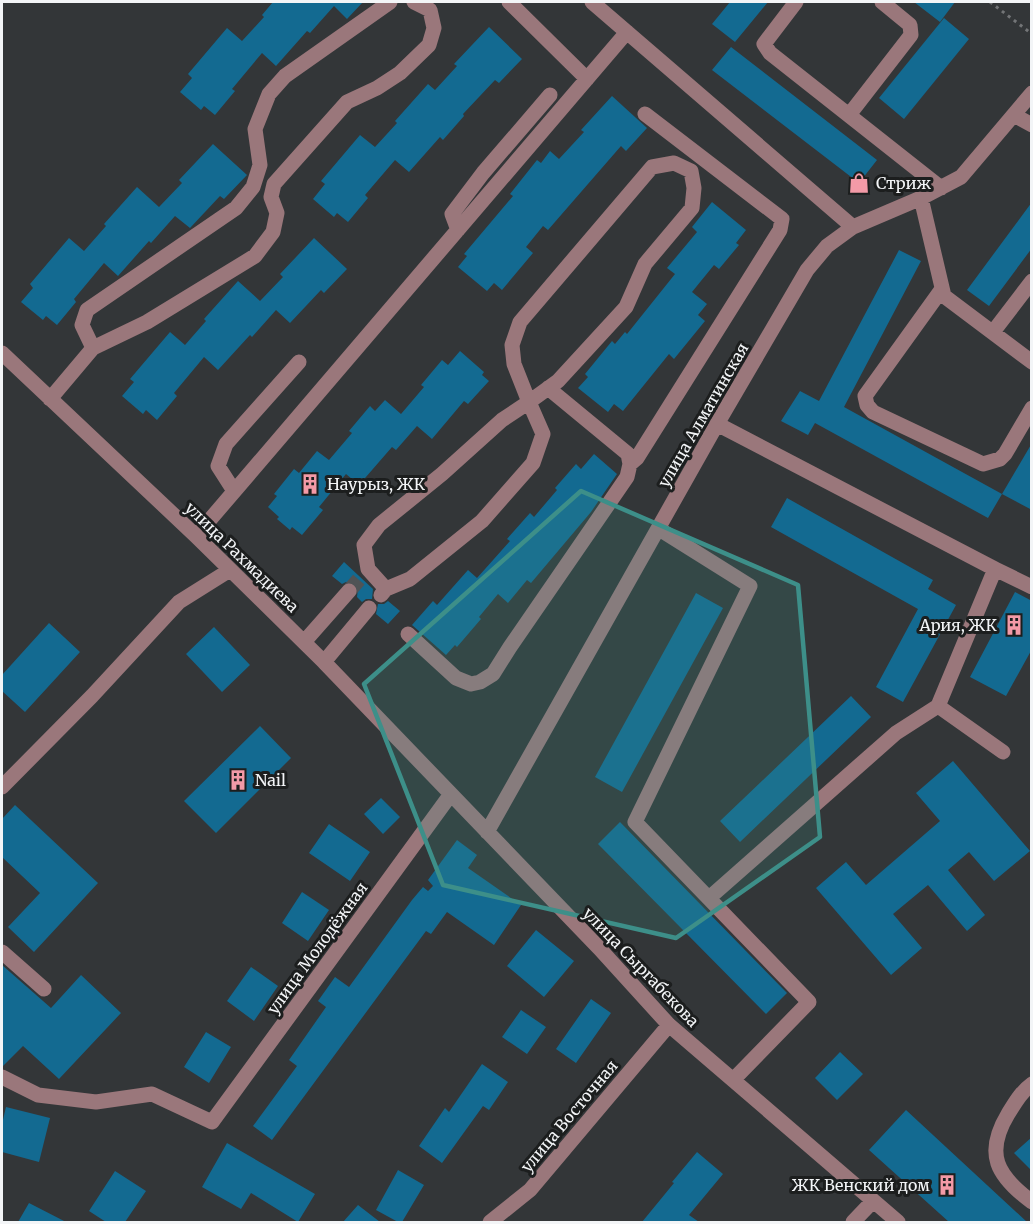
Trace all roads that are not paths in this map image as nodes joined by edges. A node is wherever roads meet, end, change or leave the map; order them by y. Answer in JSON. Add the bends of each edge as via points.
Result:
{"nodes":[{"id":1,"x":390,"y":2,"type":"edge"},
{"id":2,"x":414,"y":2,"type":"edge"},
{"id":3,"x":509,"y":2,"type":"edge"},
{"id":4,"x":592,"y":2,"type":"edge"},
{"id":5,"x":796,"y":2,"type":"edge"},
{"id":6,"x":882,"y":2,"type":"edge"},
{"id":7,"x":627,"y":32,"type":"junction"},
{"id":8,"x":587,"y":79,"type":"junction"},
{"id":9,"x":1032,"y":93,"type":"edge"},
{"id":10,"x":550,"y":95,"type":"dead end"},
{"id":11,"x":645,"y":114,"type":"dead end"},
{"id":12,"x":849,"y":115,"type":"junction"},
{"id":13,"x":1014,"y":115,"type":"junction"},
{"id":14,"x":1032,"y":125,"type":"edge"},
{"id":15,"x":260,"y":165,"type":"junction"},
{"id":16,"x":274,"y":184,"type":"junction"},
{"id":17,"x":941,"y":188,"type":"junction"},
{"id":18,"x":921,"y":198,"type":"junction"},
{"id":19,"x":853,"y":227,"type":"junction"},
{"id":20,"x":458,"y":230,"type":"junction"},
{"id":21,"x":1032,"y":280,"type":"edge"},
{"id":22,"x":942,"y":289,"type":"junction"},
{"id":23,"x":993,"y":332,"type":"junction"},
{"id":24,"x":93,"y":348,"type":"junction"},
{"id":25,"x":2,"y":353,"type":"edge"},
{"id":26,"x":298,"y":362,"type":"dead end"},
{"id":27,"x":1032,"y":362,"type":"edge"},
{"id":28,"x":548,"y":388,"type":"junction"},
{"id":29,"x":50,"y":399,"type":"junction"},
{"id":30,"x":529,"y":402,"type":"junction"},
{"id":31,"x":1032,"y":408,"type":"edge"},
{"id":32,"x":717,"y":424,"type":"junction"},
{"id":33,"x":630,"y":464,"type":"junction"},
{"id":34,"x":234,"y":491,"type":"junction"},
{"id":35,"x":659,"y":529,"type":"junction"},
{"id":36,"x":196,"y":536,"type":"junction"},
{"id":37,"x":995,"y":569,"type":"junction"},
{"id":38,"x":230,"y":570,"type":"junction"},
{"id":39,"x":1029,"y":581,"type":"edge"},
{"id":40,"x":349,"y":591,"type":"tunnel mouth"},
{"id":41,"x":369,"y":608,"type":"dead end"},
{"id":42,"x":408,"y":634,"type":"dead end"},
{"id":43,"x":304,"y":642,"type":"junction"},
{"id":44,"x":324,"y":662,"type":"junction"},
{"id":45,"x":938,"y":706,"type":"junction"},
{"id":46,"x":1003,"y":752,"type":"dead end"},
{"id":47,"x":2,"y":787,"type":"edge"},
{"id":48,"x":451,"y":794,"type":"junction"},
{"id":49,"x":487,"y":832,"type":"junction"},
{"id":50,"x":709,"y":898,"type":"junction"},
{"id":51,"x":2,"y":952,"type":"edge"},
{"id":52,"x":44,"y":989,"type":"dead end"},
{"id":53,"x":669,"y":1025,"type":"junction"},
{"id":54,"x":2,"y":1077,"type":"edge"},
{"id":55,"x":733,"y":1080,"type":"junction"},
{"id":56,"x":1032,"y":1084,"type":"edge"},
{"id":57,"x":873,"y":1201,"type":"junction"},
{"id":58,"x":1032,"y":1202,"type":"edge"},
{"id":59,"x":490,"y":1222,"type":"edge"},
{"id":60,"x":853,"y":1222,"type":"edge"},
{"id":61,"x":898,"y":1222,"type":"edge"}],
"edges":[{"from":1,"to":15,"type":"street","via":[[285,76],[269,94],[255,129]]},
{"from":2,"to":16,"type":"street","via":[[430,10],[434,28],[429,45],[400,73],[347,102]]},
{"from":3,"to":8,"type":"street"},
{"from":4,"to":7,"type":"street"},
{"from":5,"to":12,"type":"street","via":[[764,44],[770,53]]},
{"from":6,"to":12,"type":"street","via":[[910,25],[911,35]]},
{"from":7,"to":8,"type":"street"},
{"from":7,"to":19,"type":"street"},
{"from":8,"to":20,"type":"street"},
{"from":9,"to":13,"type":"street","name":"улица Алматинская"},
{"from":10,"to":20,"type":"street","via":[[452,214]]},
{"from":11,"to":33,"type":"street","via":[[782,219],[780,230]]},
{"from":12,"to":17,"type":"street"},
{"from":13,"to":14,"type":"street"},
{"from":13,"to":17,"type":"street","name":"улица Алматинская","via":[[961,177]]},
{"from":15,"to":16,"type":"street"},
{"from":15,"to":24,"type":"street","via":[[253,187],[236,208],[87,310],[82,325]]},
{"from":16,"to":24,"type":"street","via":[[271,197],[277,213],[273,232],[255,256],[147,322]]},
{"from":17,"to":18,"type":"street","name":"улица Алматинская"},
{"from":18,"to":19,"type":"street","name":"улица Алматинская"},
{"from":18,"to":22,"type":"street"},
{"from":19,"to":32,"type":"street","name":"улица Алматинская","via":[[827,246],[807,270]]},
{"from":20,"to":34,"type":"street"},
{"from":21,"to":23,"type":"street"},
{"from":22,"to":23,"type":"street","via":[[944,296]]},
{"from":22,"to":31,"type":"street","via":[[865,396],[867,405],[873,412],[983,464],[1005,454]]},
{"from":23,"to":27,"type":"street"},
{"from":24,"to":29,"type":"street"},
{"from":25,"to":29,"type":"street","name":"улица Рахмадиева"},
{"from":26,"to":34,"type":"street","via":[[226,444],[218,466]]},
{"from":28,"to":30,"type":"street"},
{"from":28,"to":30,"type":"street","via":[[626,307],[645,264],[692,208],[691,171],[674,163],[652,167],[520,322],[512,345],[514,364]]},
{"from":28,"to":33,"type":"street","via":[[628,454]]},
{"from":29,"to":36,"type":"street","name":"улица Рахмадиева"},
{"from":30,"to":30,"type":"street","via":[[543,434],[533,463],[482,521],[410,579],[383,592],[365,573],[364,545],[379,525],[502,420]]},
{"from":32,"to":35,"type":"street","name":"улица Алматинская"},
{"from":32,"to":37,"type":"street"},
{"from":33,"to":42,"type":"street","via":[[627,477],[493,674],[471,684],[456,678]]},
{"from":34,"to":36,"type":"street"},
{"from":35,"to":49,"type":"street","name":"улица Алматинская"},
{"from":35,"to":50,"type":"street","via":[[750,586],[635,822]]},
{"from":36,"to":38,"type":"street","name":"улица Рахмадиева"},
{"from":37,"to":39,"type":"street"},
{"from":37,"to":45,"type":"street"},
{"from":38,"to":43,"type":"street","name":"улица Рахмадиева"},
{"from":38,"to":47,"type":"street","via":[[179,602]]},
{"from":40,"to":43,"type":"street"},
{"from":41,"to":44,"type":"street"},
{"from":43,"to":44,"type":"street","name":"улица Рахмадиева"},
{"from":44,"to":48,"type":"street","name":"улица Рахмадиева"},
{"from":45,"to":46,"type":"street"},
{"from":45,"to":50,"type":"street","via":[[896,734]]},
{"from":48,"to":49,"type":"street","name":"улица Сыргабекова"},
{"from":48,"to":54,"type":"street","name":"улица Молодёжная","via":[[212,1122],[152,1094],[96,1102],[38,1095]]},
{"from":49,"to":53,"type":"street","name":"улица Сыргабекова"},
{"from":50,"to":55,"type":"street","via":[[809,1002]]},
{"from":51,"to":52,"type":"street"},
{"from":53,"to":55,"type":"street","name":"улица Сыргабекова"},
{"from":53,"to":59,"type":"street","name":"улица Восточная","via":[[530,1191]]},
{"from":55,"to":57,"type":"street","name":"улица Сыргабекова"},
{"from":56,"to":58,"type":"street","via":[[1006,1118],[995,1143],[999,1168],[1013,1189]]},
{"from":57,"to":60,"type":"street"},
{"from":57,"to":61,"type":"street","name":"улица Сыргабекова"}]}
